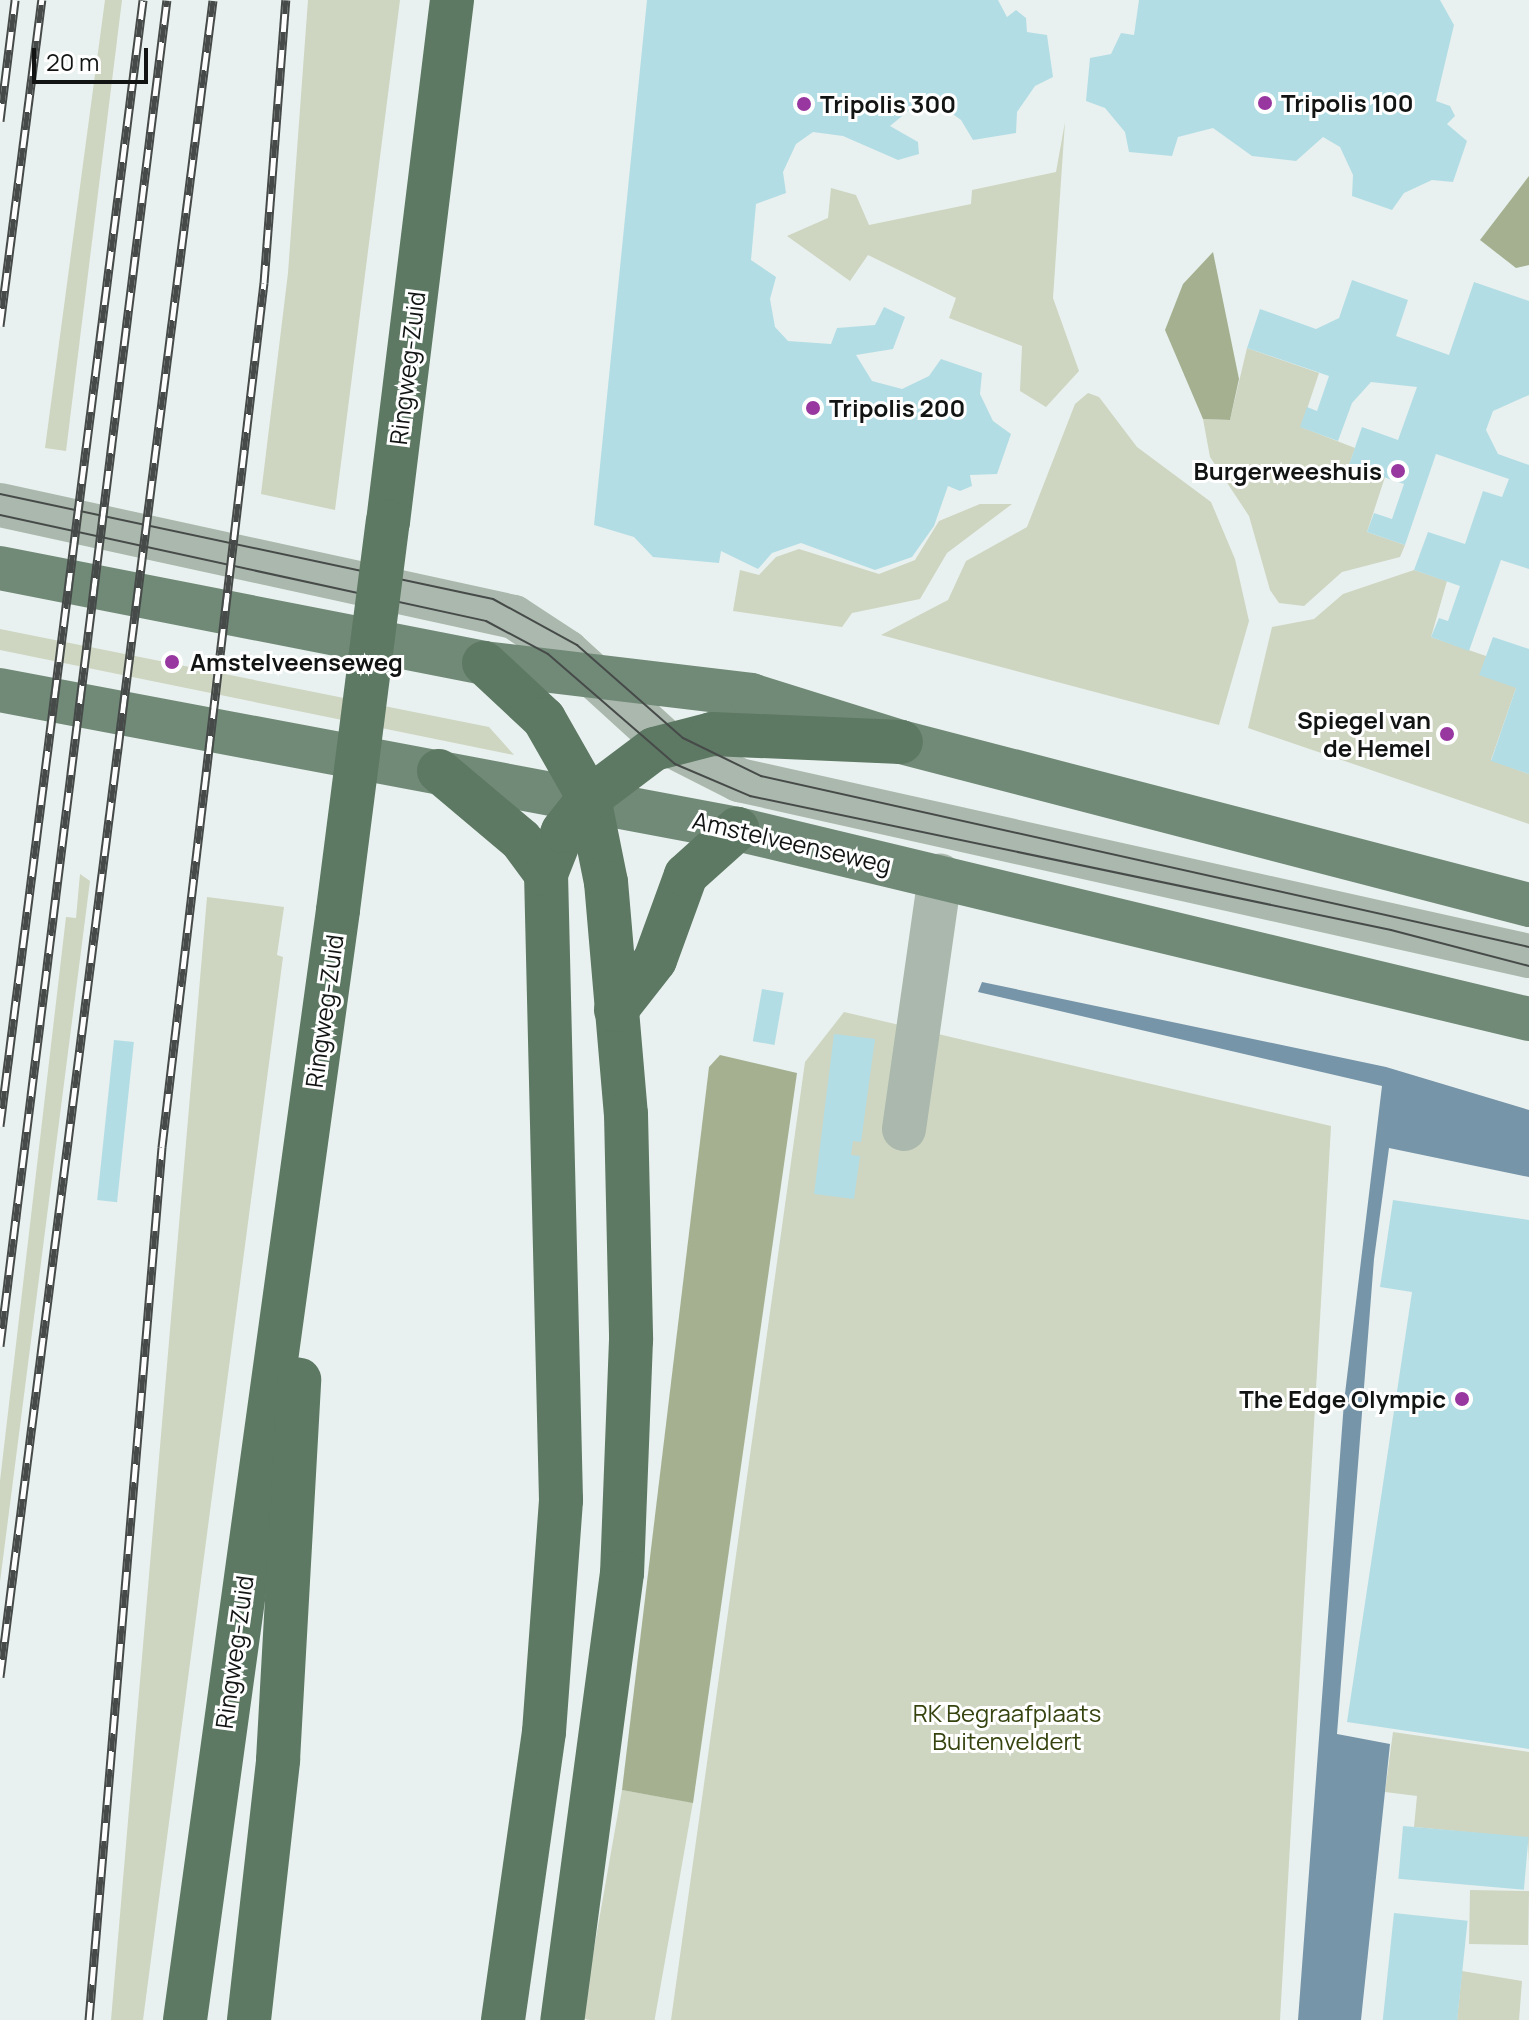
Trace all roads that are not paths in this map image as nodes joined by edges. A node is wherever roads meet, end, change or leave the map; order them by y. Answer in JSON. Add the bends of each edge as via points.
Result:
{"nodes":[{"id":1,"x":452,"y":0,"type":"edge"},
{"id":2,"x":0,"y":505,"type":"edge"},
{"id":3,"x":0,"y":568,"type":"edge"},
{"id":4,"x":484,"y":663,"type":"junction"},
{"id":5,"x":596,"y":676,"type":"junction"},
{"id":6,"x":0,"y":690,"type":"edge"},
{"id":7,"x":901,"y":742,"type":"junction"},
{"id":8,"x":668,"y":744,"type":"junction"},
{"id":9,"x":439,"y":771,"type":"junction"},
{"id":10,"x":589,"y":798,"type":"junction"},
{"id":11,"x":737,"y":829,"type":"junction"},
{"id":12,"x":546,"y":874,"type":"junction"},
{"id":13,"x":940,"y":876,"type":"junction"},
{"id":14,"x":1529,"y":905,"type":"edge"},
{"id":15,"x":1529,"y":956,"type":"edge"},
{"id":16,"x":616,"y":1010,"type":"junction"},
{"id":17,"x":1529,"y":1019,"type":"edge"},
{"id":18,"x":314,"y":1086,"type":"junction"},
{"id":19,"x":904,"y":1129,"type":"dead end"},
{"id":20,"x":185,"y":2020,"type":"edge"},
{"id":21,"x":249,"y":2020,"type":"edge"},
{"id":22,"x":503,"y":2020,"type":"edge"},
{"id":23,"x":562,"y":2020,"type":"edge"}],
"edges":[{"from":1,"to":18,"type":"highway","name":"Ringweg-Zuid","bridge":true},
{"from":2,"to":5,"type":"lane","name":"Amstelveenseweg","via":[[464,601],[514,617]]},
{"from":3,"to":4,"type":"main road","name":"Amstelveenseweg"},
{"from":4,"to":5,"type":"main road","name":"Amstelveenseweg"},
{"from":4,"to":10,"type":"highway","via":[[544,719]]},
{"from":5,"to":7,"type":"main road","name":"Amstelveenseweg","via":[[751,695]]},
{"from":5,"to":8,"type":"lane","name":"Amstelveenseweg"},
{"from":6,"to":9,"type":"main road","name":"Amstelveenseweg"},
{"from":7,"to":8,"type":"highway","via":[[712,734]]},
{"from":7,"to":14,"type":"main road","name":"Amstelveenseweg"},
{"from":8,"to":10,"type":"highway"},
{"from":8,"to":15,"type":"lane","name":"Amstelveenseweg","via":[[764,786]]},
{"from":9,"to":10,"type":"main road","name":"Amstelveenseweg"},
{"from":9,"to":12,"type":"highway","via":[[521,840]]},
{"from":10,"to":11,"type":"main road","name":"Amstelveenseweg"},
{"from":10,"to":12,"type":"highway","via":[[563,831]]},
{"from":10,"to":16,"type":"highway","via":[[606,882]]},
{"from":11,"to":13,"type":"main road","name":"Amstelveenseweg"},
{"from":11,"to":16,"type":"highway","via":[[686,875],[655,960]]},
{"from":12,"to":22,"type":"highway","via":[[561,1500],[544,1732]]},
{"from":13,"to":17,"type":"main road","name":"Amstelveenseweg"},
{"from":13,"to":19,"type":"lane"},
{"from":16,"to":23,"type":"highway","via":[[631,1340],[622,1573]]},
{"from":18,"to":20,"type":"highway","name":"Ringweg-Zuid"},
{"from":18,"to":21,"type":"highway","via":[[278,1760]]}]}
